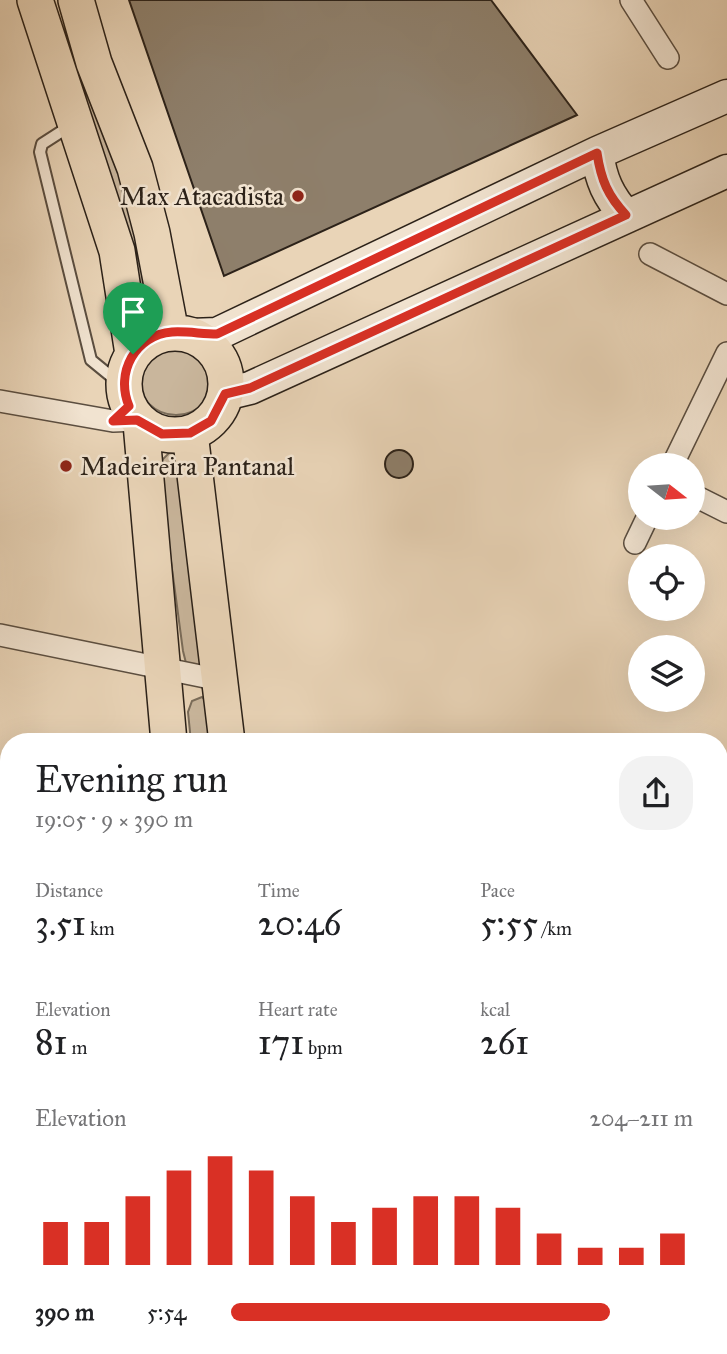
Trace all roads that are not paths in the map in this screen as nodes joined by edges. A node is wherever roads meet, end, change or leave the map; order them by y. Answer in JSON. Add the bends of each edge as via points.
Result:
{"nodes":[{"id":1,"x":76,"y":0,"type":"edge"},
{"id":2,"x":631,"y":0,"type":"edge"},
{"id":3,"x":39,"y":13,"type":"edge"},
{"id":4,"x":668,"y":58,"type":"dead end"},
{"id":5,"x":94,"y":63,"type":"junction"},
{"id":6,"x":727,"y":96,"type":"edge"},
{"id":7,"x":75,"y":123,"type":"junction"},
{"id":8,"x":597,"y":153,"type":"junction"},
{"id":9,"x":727,"y":172,"type":"edge"},
{"id":10,"x":626,"y":215,"type":"junction"},
{"id":11,"x":650,"y":254,"type":"dead end"},
{"id":12,"x":727,"y":293,"type":"edge"},
{"id":13,"x":180,"y":334,"type":"junction"},
{"id":14,"x":727,"y":353,"type":"edge"},
{"id":15,"x":225,"y":394,"type":"junction"},
{"id":16,"x":0,"y":401,"type":"edge"},
{"id":17,"x":129,"y":402,"type":"junction"},
{"id":18,"x":190,"y":433,"type":"junction"},
{"id":19,"x":679,"y":453,"type":"edge"},
{"id":20,"x":705,"y":501,"type":"edge"},
{"id":21,"x":727,"y":512,"type":"edge"},
{"id":22,"x":641,"y":530,"type":"edge"},
{"id":23,"x":635,"y":543,"type":"dead end"},
{"id":24,"x":0,"y":635,"type":"edge"},
{"id":25,"x":160,"y":667,"type":"junction"},
{"id":26,"x":220,"y":680,"type":"junction"},
{"id":27,"x":168,"y":733,"type":"edge"},
{"id":28,"x":226,"y":733,"type":"edge"}],
"edges":[{"from":1,"to":5,"type":"main road"},
{"from":2,"to":4,"type":"street"},
{"from":3,"to":5,"type":"main road","via":[[71,61]]},
{"from":3,"to":7,"type":"main road"},
{"from":5,"to":13,"type":"main road","via":[[135,168]]},
{"from":6,"to":8,"type":"main road"},
{"from":7,"to":17,"type":"main road","via":[[117,251]]},
{"from":7,"to":17,"type":"lane","via":[[42,144],[40,152],[91,360]]},
{"from":8,"to":10,"type":"main road","via":[[609,197]]},
{"from":8,"to":13,"type":"main road","via":[[217,334]]},
{"from":9,"to":10,"type":"main road"},
{"from":10,"to":15,"type":"main road","via":[[250,388]]},
{"from":11,"to":12,"type":"street"},
{"from":13,"to":15,"type":"main road","via":[[206,343],[221,361]]},
{"from":13,"to":17,"type":"main road","via":[[151,338]]},
{"from":14,"to":19,"type":"street"},
{"from":15,"to":18,"type":"main road","via":[[211,421]]},
{"from":16,"to":17,"type":"street"},
{"from":17,"to":18,"type":"main road","via":[[162,434]]},
{"from":17,"to":25,"type":"main road"},
{"from":18,"to":26,"type":"main road"},
{"from":20,"to":21,"type":"street"},
{"from":22,"to":23,"type":"street"},
{"from":24,"to":25,"type":"street"},
{"from":25,"to":26,"type":"street"},
{"from":25,"to":27,"type":"main road"},
{"from":26,"to":28,"type":"main road"}]}
